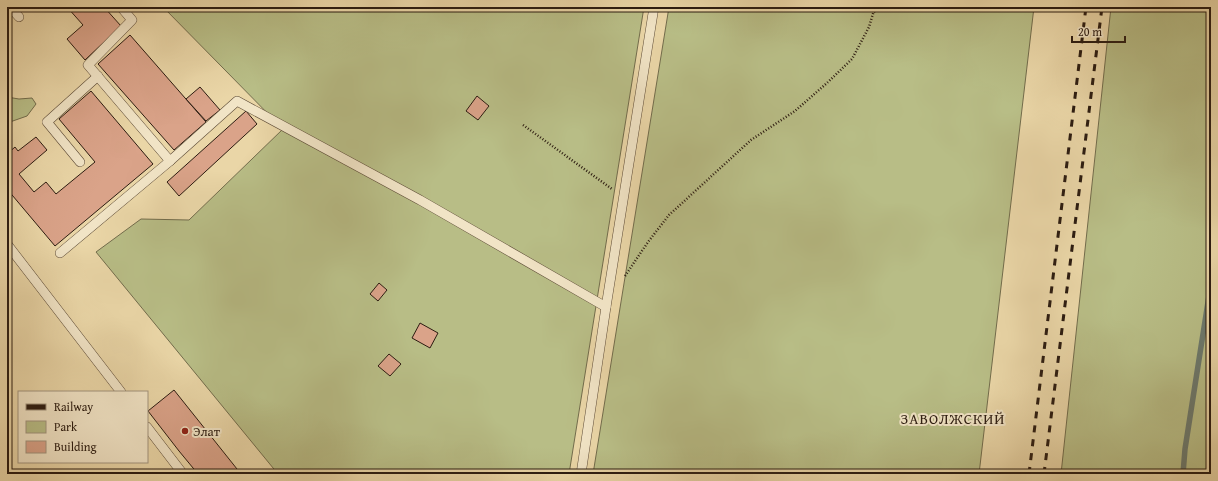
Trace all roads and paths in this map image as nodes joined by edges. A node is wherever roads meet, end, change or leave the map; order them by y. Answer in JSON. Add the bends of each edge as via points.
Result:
{"nodes":[{"id":1,"x":10,"y":7,"type":"edge"},
{"id":2,"x":121,"y":7,"type":"edge"},
{"id":3,"x":654,"y":7,"type":"edge"},
{"id":4,"x":875,"y":7,"type":"edge"},
{"id":5,"x":883,"y":7,"type":"edge"},
{"id":6,"x":874,"y":12,"type":"junction"},
{"id":7,"x":19,"y":18,"type":"dead end"},
{"id":8,"x":98,"y":76,"type":"junction"},
{"id":9,"x":523,"y":125,"type":"dead end"},
{"id":10,"x":170,"y":160,"type":"junction"},
{"id":11,"x":80,"y":162,"type":"dead end"},
{"id":12,"x":624,"y":197,"type":"junction"},
{"id":13,"x":7,"y":244,"type":"edge"},
{"id":14,"x":60,"y":253,"type":"dead end"},
{"id":15,"x":622,"y":281,"type":"dead end"},
{"id":16,"x":606,"y":307,"type":"junction"},
{"id":17,"x":119,"y":391,"type":"edge"},
{"id":18,"x":148,"y":427,"type":"edge"},
{"id":19,"x":183,"y":474,"type":"edge"},
{"id":20,"x":581,"y":474,"type":"edge"}],
"edges":[{"from":1,"to":7,"type":"lane"},
{"from":2,"to":8,"type":"lane","via":[[132,20],[88,65]]},
{"from":3,"to":12,"type":"lane"},
{"from":4,"to":6,"type":"path"},
{"from":5,"to":6,"type":"path"},
{"from":6,"to":15,"type":"path","via":[[852,59],[795,111],[751,140],[669,215]]},
{"from":8,"to":10,"type":"lane"},
{"from":8,"to":11,"type":"lane","via":[[48,122]]},
{"from":9,"to":12,"type":"path"},
{"from":10,"to":14,"type":"lane"},
{"from":10,"to":16,"type":"lane","via":[[237,100],[420,200]]},
{"from":12,"to":16,"type":"lane"},
{"from":13,"to":17,"type":"lane"},
{"from":16,"to":20,"type":"lane"},
{"from":18,"to":19,"type":"lane"}]}
